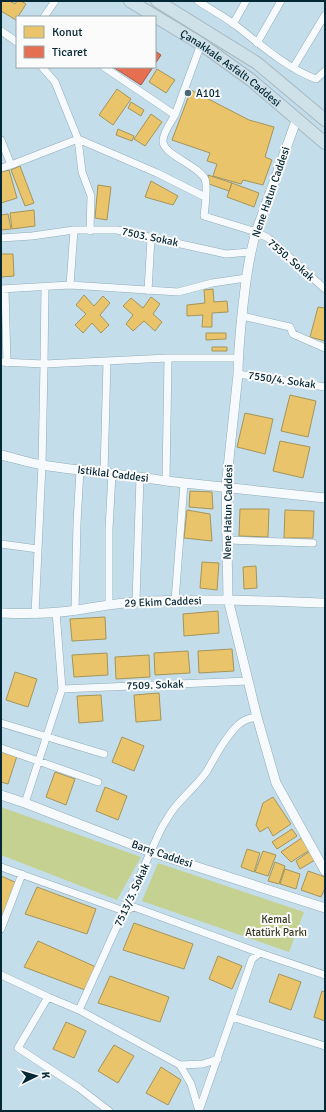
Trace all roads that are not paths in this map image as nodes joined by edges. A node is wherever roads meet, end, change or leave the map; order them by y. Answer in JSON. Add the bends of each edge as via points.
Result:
{"nodes":[{"id":1,"x":55,"y":1,"type":"edge"},
{"id":2,"x":130,"y":1,"type":"edge"},
{"id":3,"x":157,"y":1,"type":"edge"},
{"id":4,"x":198,"y":1,"type":"edge"},
{"id":5,"x":246,"y":1,"type":"edge"},
{"id":6,"x":281,"y":1,"type":"edge"},
{"id":7,"x":325,"y":15,"type":"edge"},
{"id":8,"x":45,"y":16,"type":"edge"},
{"id":9,"x":155,"y":16,"type":"edge"},
{"id":10,"x":156,"y":17,"type":"edge"},
{"id":11,"x":233,"y":24,"type":"junction"},
{"id":12,"x":1,"y":31,"type":"edge"},
{"id":13,"x":16,"y":41,"type":"edge"},
{"id":14,"x":257,"y":43,"type":"junction"},
{"id":15,"x":201,"y":44,"type":"junction"},
{"id":16,"x":43,"y":68,"type":"edge"},
{"id":17,"x":106,"y":68,"type":"edge"},
{"id":18,"x":293,"y":68,"type":"junction"},
{"id":19,"x":325,"y":71,"type":"edge"},
{"id":20,"x":175,"y":114,"type":"junction"},
{"id":21,"x":297,"y":118,"type":"junction"},
{"id":22,"x":325,"y":120,"type":"edge"},
{"id":23,"x":78,"y":139,"type":"junction"},
{"id":24,"x":1,"y":140,"type":"edge"},
{"id":25,"x":325,"y":143,"type":"edge"},
{"id":26,"x":11,"y":165,"type":"junction"},
{"id":27,"x":1,"y":168,"type":"edge"},
{"id":28,"x":205,"y":197,"type":"junction"},
{"id":29,"x":74,"y":230,"type":"junction"},
{"id":30,"x":90,"y":231,"type":"junction"},
{"id":31,"x":256,"y":232,"type":"junction"},
{"id":32,"x":1,"y":238,"type":"edge"},
{"id":33,"x":151,"y":238,"type":"junction"},
{"id":34,"x":250,"y":252,"type":"junction"},
{"id":35,"x":246,"y":278,"type":"junction"},
{"id":36,"x":70,"y":285,"type":"junction"},
{"id":37,"x":45,"y":287,"type":"junction"},
{"id":38,"x":3,"y":289,"type":"edge"},
{"id":39,"x":325,"y":289,"type":"edge"},
{"id":40,"x":148,"y":291,"type":"junction"},
{"id":41,"x":242,"y":316,"type":"junction"},
{"id":42,"x":325,"y":348,"type":"edge"},
{"id":43,"x":168,"y":358,"type":"junction"},
{"id":44,"x":238,"y":358,"type":"junction"},
{"id":45,"x":107,"y":361,"type":"junction"},
{"id":46,"x":4,"y":363,"type":"edge"},
{"id":47,"x":44,"y":364,"type":"junction"},
{"id":48,"x":238,"y":374,"type":"junction"},
{"id":49,"x":325,"y":387,"type":"edge"},
{"id":50,"x":1,"y":455,"type":"edge"},
{"id":51,"x":42,"y":465,"type":"junction"},
{"id":52,"x":80,"y":470,"type":"junction"},
{"id":53,"x":108,"y":473,"type":"junction"},
{"id":54,"x":140,"y":477,"type":"junction"},
{"id":55,"x":166,"y":481,"type":"junction"},
{"id":56,"x":184,"y":483,"type":"junction"},
{"id":57,"x":226,"y":487,"type":"junction"},
{"id":58,"x":325,"y":498,"type":"edge"},
{"id":59,"x":227,"y":540,"type":"junction"},
{"id":60,"x":313,"y":543,"type":"dead end"},
{"id":61,"x":1,"y":544,"type":"edge"},
{"id":62,"x":38,"y":549,"type":"junction"},
{"id":63,"x":228,"y":599,"type":"junction"},
{"id":64,"x":175,"y":601,"type":"junction"},
{"id":65,"x":136,"y":602,"type":"junction"},
{"id":66,"x":325,"y":603,"type":"edge"},
{"id":67,"x":109,"y":605,"type":"junction"},
{"id":68,"x":75,"y":611,"type":"junction"},
{"id":69,"x":56,"y":612,"type":"junction"},
{"id":70,"x":1,"y":613,"type":"edge"},
{"id":71,"x":35,"y":614,"type":"junction"},
{"id":72,"x":248,"y":681,"type":"junction"},
{"id":73,"x":62,"y":689,"type":"junction"},
{"id":74,"x":257,"y":717,"type":"junction"},
{"id":75,"x":1,"y":723,"type":"edge"},
{"id":76,"x":46,"y":737,"type":"junction"},
{"id":77,"x":1,"y":748,"type":"edge"},
{"id":78,"x":104,"y":754,"type":"dead end"},
{"id":79,"x":38,"y":761,"type":"junction"},
{"id":80,"x":98,"y":782,"type":"dead end"},
{"id":81,"x":1,"y":795,"type":"edge"},
{"id":82,"x":25,"y":803,"type":"junction"},
{"id":83,"x":152,"y":852,"type":"junction"},
{"id":84,"x":321,"y":858,"type":"edge"},
{"id":85,"x":1,"y":866,"type":"edge"},
{"id":86,"x":325,"y":871,"type":"edge"},
{"id":87,"x":22,"y":874,"type":"junction"},
{"id":88,"x":325,"y":908,"type":"edge"},
{"id":89,"x":124,"y":911,"type":"junction"},
{"id":90,"x":1,"y":929,"type":"edge"},
{"id":91,"x":260,"y":953,"type":"junction"},
{"id":92,"x":1,"y":975,"type":"edge"},
{"id":93,"x":325,"y":975,"type":"edge"},
{"id":94,"x":48,"y":997,"type":"junction"},
{"id":95,"x":79,"y":1010,"type":"junction"},
{"id":96,"x":232,"y":1017,"type":"junction"},
{"id":97,"x":325,"y":1046,"type":"edge"},
{"id":98,"x":218,"y":1058,"type":"junction"},
{"id":99,"x":180,"y":1065,"type":"junction"},
{"id":100,"x":109,"y":1111,"type":"edge"},
{"id":101,"x":199,"y":1111,"type":"edge"}],
"edges":[{"from":1,"to":8,"type":"street"},
{"from":2,"to":9,"type":"highway","name":"Çanakkale Asfaltı Caddesi"},
{"from":3,"to":22,"type":"highway","name":"Çanakkale Asfaltı Caddesi","via":[[257,63]]},
{"from":4,"to":11,"type":"street"},
{"from":5,"to":11,"type":"street"},
{"from":6,"to":14,"type":"street"},
{"from":7,"to":18,"type":"street"},
{"from":10,"to":15,"type":"highway","name":"Çanakkale Asfaltı Caddesi"},
{"from":11,"to":14,"type":"street"},
{"from":12,"to":13,"type":"street"},
{"from":14,"to":18,"type":"street"},
{"from":15,"to":20,"type":"street"},
{"from":15,"to":21,"type":"highway","name":"Çanakkale Asfaltı Caddesi","via":[[251,80]]},
{"from":16,"to":23,"type":"street","via":[[55,82]]},
{"from":17,"to":20,"type":"street"},
{"from":18,"to":19,"type":"street","via":[[316,79]]},
{"from":20,"to":28,"type":"street","via":[[163,140],[165,148],[200,171],[205,180]]},
{"from":21,"to":25,"type":"highway","name":"Çanakkale Asfaltı Caddesi"},
{"from":21,"to":31,"type":"street","name":"Nene Hatun Caddesi"},
{"from":23,"to":26,"type":"street"},
{"from":23,"to":28,"type":"street"},
{"from":23,"to":30,"type":"street","via":[[82,172],[91,196]]},
{"from":24,"to":26,"type":"street"},
{"from":26,"to":27,"type":"street"},
{"from":28,"to":31,"type":"street","name":"7550. Sokak","via":[[204,216]]},
{"from":29,"to":30,"type":"street","name":"7503. Sokak"},
{"from":29,"to":32,"type":"street","name":"7503. Sokak"},
{"from":29,"to":36,"type":"street"},
{"from":30,"to":33,"type":"street","name":"7503. Sokak","via":[[117,230]]},
{"from":31,"to":34,"type":"street","name":"Nene Hatun Caddesi"},
{"from":31,"to":39,"type":"street","name":"7550. Sokak","via":[[268,238]]},
{"from":33,"to":34,"type":"street","name":"7503. Sokak","via":[[226,254]]},
{"from":33,"to":40,"type":"street"},
{"from":34,"to":35,"type":"street","name":"Nene Hatun Caddesi"},
{"from":35,"to":40,"type":"street","via":[[178,292]]},
{"from":35,"to":41,"type":"street","name":"Nene Hatun Caddesi"},
{"from":36,"to":37,"type":"street"},
{"from":36,"to":40,"type":"street"},
{"from":37,"to":38,"type":"street"},
{"from":37,"to":47,"type":"street"},
{"from":38,"to":46,"type":"street"},
{"from":41,"to":42,"type":"street","via":[[290,327],[293,334]]},
{"from":41,"to":44,"type":"street","name":"Nene Hatun Caddesi"},
{"from":43,"to":44,"type":"street"},
{"from":43,"to":45,"type":"street"},
{"from":43,"to":55,"type":"street"},
{"from":44,"to":48,"type":"street","name":"Nene Hatun Caddesi"},
{"from":45,"to":47,"type":"street"},
{"from":45,"to":53,"type":"street"},
{"from":46,"to":47,"type":"street"},
{"from":47,"to":51,"type":"street"},
{"from":48,"to":49,"type":"street","name":"7550/4. Sokak"},
{"from":48,"to":57,"type":"street","name":"Nene Hatun Caddesi"},
{"from":50,"to":51,"type":"street","name":"Istiklal Caddesi"},
{"from":51,"to":52,"type":"street","name":"Istiklal Caddesi"},
{"from":51,"to":62,"type":"street"},
{"from":52,"to":53,"type":"street","name":"Istiklal Caddesi"},
{"from":52,"to":68,"type":"street"},
{"from":53,"to":54,"type":"street","name":"Istiklal Caddesi"},
{"from":53,"to":67,"type":"street"},
{"from":54,"to":55,"type":"street","name":"Istiklal Caddesi"},
{"from":54,"to":65,"type":"street"},
{"from":55,"to":56,"type":"street","name":"Istiklal Caddesi"},
{"from":56,"to":57,"type":"street","name":"Istiklal Caddesi"},
{"from":56,"to":64,"type":"street"},
{"from":57,"to":58,"type":"street","name":"Istiklal Caddesi"},
{"from":57,"to":59,"type":"street","name":"Nene Hatun Caddesi"},
{"from":59,"to":60,"type":"street"},
{"from":59,"to":63,"type":"street","name":"Nene Hatun Caddesi"},
{"from":61,"to":62,"type":"street"},
{"from":62,"to":71,"type":"street"},
{"from":63,"to":64,"type":"street","name":"29 Ekim Caddesi"},
{"from":63,"to":66,"type":"street","name":"29 Ekim Caddesi"},
{"from":63,"to":72,"type":"street","name":"Nene Hatun Caddesi"},
{"from":64,"to":65,"type":"street","name":"29 Ekim Caddesi"},
{"from":65,"to":67,"type":"street","name":"29 Ekim Caddesi"},
{"from":67,"to":68,"type":"street","name":"29 Ekim Caddesi"},
{"from":68,"to":69,"type":"street","name":"29 Ekim Caddesi"},
{"from":69,"to":71,"type":"street","name":"29 Ekim Caddesi"},
{"from":69,"to":73,"type":"street"},
{"from":70,"to":71,"type":"street","name":"29 Ekim Caddesi"},
{"from":72,"to":73,"type":"street","name":"7509. Sokak"},
{"from":72,"to":74,"type":"street","name":"Nene Hatun Caddesi"},
{"from":73,"to":76,"type":"street"},
{"from":74,"to":83,"type":"street","name":"7513/3. Sokak","via":[[248,718],[238,724],[207,771],[176,806],[161,829]]},
{"from":74,"to":84,"type":"street","name":"Nene Hatun Caddesi","via":[[276,783]]},
{"from":75,"to":76,"type":"street"},
{"from":76,"to":78,"type":"street"},
{"from":76,"to":79,"type":"street"},
{"from":77,"to":79,"type":"street"},
{"from":79,"to":80,"type":"street"},
{"from":79,"to":82,"type":"street"},
{"from":81,"to":82,"type":"street","name":"Barış Caddesi"},
{"from":82,"to":83,"type":"street","name":"Barış Caddesi"},
{"from":83,"to":88,"type":"street","name":"Barış Caddesi"},
{"from":83,"to":89,"type":"street","name":"7513/3. Sokak"},
{"from":84,"to":86,"type":"street","name":"Nene Hatun Caddesi"},
{"from":85,"to":87,"type":"street"},
{"from":87,"to":89,"type":"street"},
{"from":87,"to":90,"type":"street"},
{"from":89,"to":91,"type":"street","via":[[134,907]]},
{"from":89,"to":95,"type":"street","name":"7513/3. Sokak"},
{"from":91,"to":93,"type":"street"},
{"from":91,"to":96,"type":"street","via":[[252,959]]},
{"from":92,"to":94,"type":"street"},
{"from":94,"to":95,"type":"street"},
{"from":94,"to":100,"type":"street","via":[[18,1048]]},
{"from":95,"to":99,"type":"street"},
{"from":96,"to":97,"type":"street"},
{"from":96,"to":98,"type":"street"},
{"from":98,"to":99,"type":"street","via":[[203,1064]]},
{"from":98,"to":101,"type":"street"},
{"from":99,"to":101,"type":"street","via":[[191,1084]]}]}
